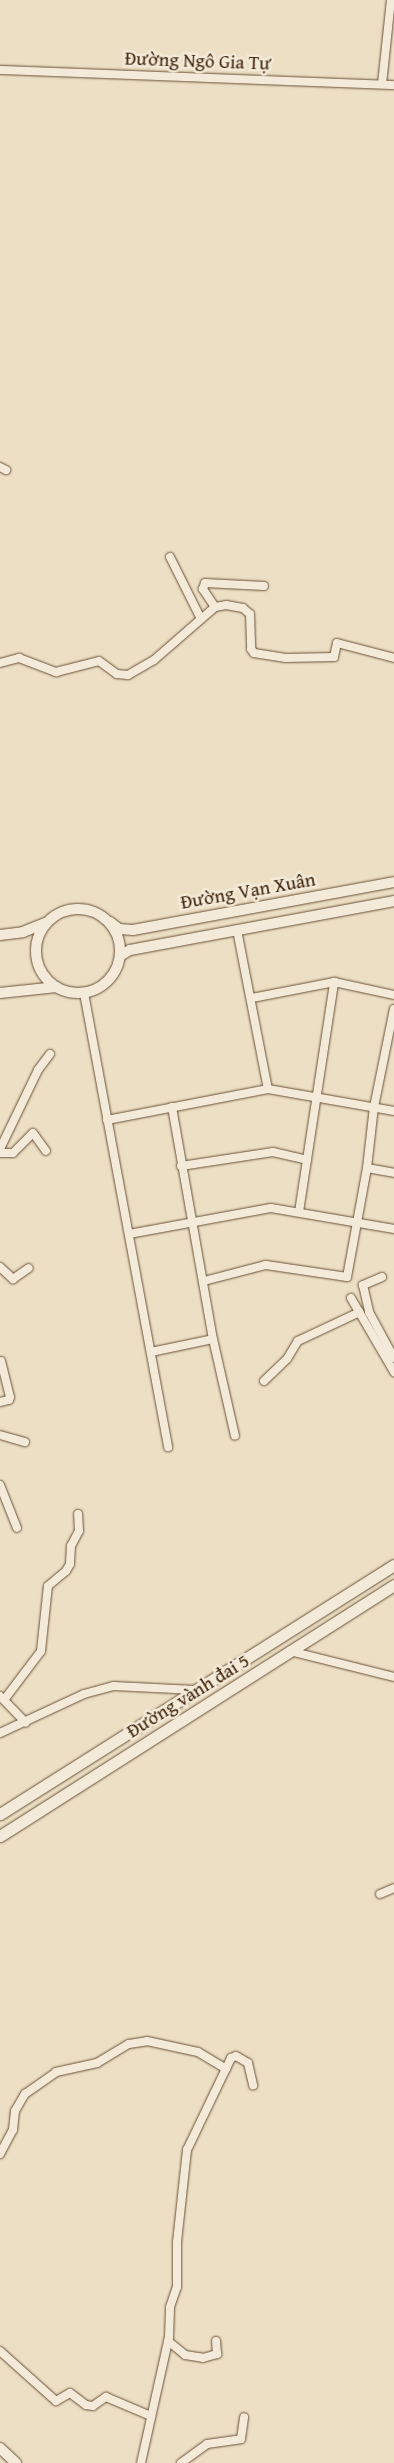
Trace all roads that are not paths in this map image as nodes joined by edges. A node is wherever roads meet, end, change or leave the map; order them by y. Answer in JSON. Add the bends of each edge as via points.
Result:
{"nodes":[{"id":1,"x":391,"y":0,"type":"edge"},
{"id":2,"x":0,"y":70,"type":"edge"},
{"id":3,"x":382,"y":84,"type":"junction"},
{"id":4,"x":394,"y":85,"type":"edge"},
{"id":5,"x":170,"y":557,"type":"dead end"},
{"id":6,"x":264,"y":586,"type":"dead end"},
{"id":7,"x":215,"y":607,"type":"junction"},
{"id":8,"x":201,"y":619,"type":"junction"},
{"id":9,"x":394,"y":658,"type":"edge"},
{"id":10,"x":0,"y":663,"type":"edge"},
{"id":11,"x":394,"y":882,"type":"edge"},
{"id":12,"x":394,"y":901,"type":"edge"},
{"id":13,"x":50,"y":919,"type":"junction"},
{"id":14,"x":110,"y":922,"type":"junction"},
{"id":15,"x":237,"y":930,"type":"junction"},
{"id":16,"x":0,"y":935,"type":"edge"},
{"id":17,"x":120,"y":956,"type":"junction"},
{"id":18,"x":334,"y":982,"type":"junction"},
{"id":19,"x":57,"y":987,"type":"junction"},
{"id":20,"x":84,"y":993,"type":"junction"},
{"id":21,"x":0,"y":994,"type":"edge"},
{"id":22,"x":394,"y":995,"type":"edge"},
{"id":23,"x":252,"y":998,"type":"junction"},
{"id":24,"x":394,"y":1009,"type":"edge"},
{"id":25,"x":50,"y":1054,"type":"dead end"},
{"id":26,"x":268,"y":1089,"type":"junction"},
{"id":27,"x":318,"y":1099,"type":"junction"},
{"id":28,"x":172,"y":1107,"type":"junction"},
{"id":29,"x":374,"y":1107,"type":"junction"},
{"id":30,"x":394,"y":1111,"type":"edge"},
{"id":31,"x":107,"y":1120,"type":"junction"},
{"id":32,"x":0,"y":1151,"type":"edge"},
{"id":33,"x":46,"y":1151,"type":"dead end"},
{"id":34,"x":307,"y":1160,"type":"junction"},
{"id":35,"x":182,"y":1166,"type":"junction"},
{"id":36,"x":367,"y":1168,"type":"junction"},
{"id":37,"x":394,"y":1173,"type":"edge"},
{"id":38,"x":299,"y":1212,"type":"junction"},
{"id":39,"x":192,"y":1221,"type":"junction"},
{"id":40,"x":356,"y":1223,"type":"junction"},
{"id":41,"x":394,"y":1229,"type":"edge"},
{"id":42,"x":129,"y":1234,"type":"junction"},
{"id":43,"x":0,"y":1267,"type":"edge"},
{"id":44,"x":29,"y":1268,"type":"dead end"},
{"id":45,"x":382,"y":1277,"type":"dead end"},
{"id":46,"x":204,"y":1281,"type":"junction"},
{"id":47,"x":351,"y":1298,"type":"dead end"},
{"id":48,"x":360,"y":1312,"type":"junction"},
{"id":49,"x":213,"y":1339,"type":"junction"},
{"id":50,"x":151,"y":1352,"type":"junction"},
{"id":51,"x":394,"y":1358,"type":"edge"},
{"id":52,"x":1,"y":1361,"type":"edge"},
{"id":53,"x":394,"y":1372,"type":"edge"},
{"id":54,"x":264,"y":1381,"type":"dead end"},
{"id":55,"x":0,"y":1402,"type":"edge"},
{"id":56,"x":0,"y":1435,"type":"edge"},
{"id":57,"x":235,"y":1436,"type":"dead end"},
{"id":58,"x":25,"y":1442,"type":"dead end"},
{"id":59,"x":168,"y":1447,"type":"dead end"},
{"id":60,"x":0,"y":1485,"type":"edge"},
{"id":61,"x":78,"y":1514,"type":"dead end"},
{"id":62,"x":17,"y":1528,"type":"dead end"},
{"id":63,"x":394,"y":1565,"type":"edge"},
{"id":64,"x":394,"y":1585,"type":"edge"},
{"id":65,"x":290,"y":1651,"type":"junction"},
{"id":66,"x":394,"y":1677,"type":"edge"},
{"id":67,"x":196,"y":1690,"type":"junction"},
{"id":68,"x":2,"y":1698,"type":"edge"},
{"id":69,"x":26,"y":1723,"type":"junction"},
{"id":70,"x":0,"y":1733,"type":"edge"},
{"id":71,"x":0,"y":1814,"type":"edge"},
{"id":72,"x":0,"y":1836,"type":"edge"},
{"id":73,"x":394,"y":1888,"type":"edge"},
{"id":74,"x":380,"y":1894,"type":"dead end"},
{"id":75,"x":226,"y":2069,"type":"junction"},
{"id":76,"x":254,"y":2086,"type":"dead end"},
{"id":77,"x":0,"y":2154,"type":"edge"},
{"id":78,"x":168,"y":2341,"type":"junction"},
{"id":79,"x":216,"y":2341,"type":"dead end"},
{"id":80,"x":0,"y":2351,"type":"edge"},
{"id":81,"x":151,"y":2416,"type":"junction"},
{"id":82,"x":244,"y":2417,"type":"dead end"},
{"id":83,"x":0,"y":2448,"type":"edge"},
{"id":84,"x":16,"y":2463,"type":"edge"},
{"id":85,"x":141,"y":2463,"type":"edge"},
{"id":86,"x":181,"y":2463,"type":"edge"}],
"edges":[{"from":1,"to":3,"type":"street"},
{"from":2,"to":3,"type":"street","name":"Đường Ngô Gia Tự"},
{"from":3,"to":4,"type":"street","name":"Đường Ngô Gia Tự"},
{"from":5,"to":8,"type":"street"},
{"from":6,"to":7,"type":"street","via":[[205,583],[203,589]]},
{"from":7,"to":8,"type":"street"},
{"from":7,"to":9,"type":"street","via":[[226,605],[247,610],[251,618],[251,649],[254,653],[286,658],[334,657],[337,643]]},
{"from":8,"to":10,"type":"street","via":[[154,660],[128,676],[117,674],[99,661],[56,672],[18,658]]},
{"from":11,"to":14,"type":"street","name":"Đường Vạn Xuân","via":[[133,930],[119,930]]},
{"from":12,"to":15,"type":"street","name":"Đường Vạn Xuân"},
{"from":13,"to":14,"type":"street","via":[[74,908],[99,914]]},
{"from":13,"to":16,"type":"street","via":[[40,927]]},
{"from":13,"to":19,"type":"street","via":[[36,942],[36,955],[39,968]]},
{"from":14,"to":17,"type":"street","via":[[120,944]]},
{"from":15,"to":17,"type":"street","name":"Đường Vạn Xuân","via":[[130,950]]},
{"from":15,"to":23,"type":"street"},
{"from":17,"to":20,"type":"street","via":[[108,981]]},
{"from":18,"to":22,"type":"street"},
{"from":18,"to":23,"type":"street"},
{"from":18,"to":27,"type":"street"},
{"from":19,"to":20,"type":"street"},
{"from":19,"to":21,"type":"street"},
{"from":20,"to":31,"type":"street"},
{"from":23,"to":26,"type":"street"},
{"from":24,"to":29,"type":"street"},
{"from":25,"to":32,"type":"street","via":[[38,1070]]},
{"from":26,"to":27,"type":"street"},
{"from":26,"to":28,"type":"street"},
{"from":27,"to":29,"type":"street"},
{"from":27,"to":34,"type":"street"},
{"from":28,"to":31,"type":"street"},
{"from":28,"to":35,"type":"street"},
{"from":29,"to":30,"type":"street"},
{"from":29,"to":36,"type":"street"},
{"from":31,"to":42,"type":"street"},
{"from":32,"to":33,"type":"street","via":[[13,1153],[33,1133]]},
{"from":34,"to":35,"type":"street","via":[[273,1152]]},
{"from":34,"to":38,"type":"street"},
{"from":35,"to":39,"type":"street"},
{"from":36,"to":37,"type":"street"},
{"from":36,"to":40,"type":"street"},
{"from":38,"to":39,"type":"street","via":[[271,1208]]},
{"from":38,"to":40,"type":"street"},
{"from":39,"to":42,"type":"street"},
{"from":39,"to":46,"type":"street"},
{"from":40,"to":41,"type":"street"},
{"from":40,"to":46,"type":"street","via":[[347,1277],[266,1265]]},
{"from":42,"to":50,"type":"street"},
{"from":43,"to":44,"type":"street","via":[[13,1280]]},
{"from":45,"to":51,"type":"street","via":[[363,1285],[369,1312]]},
{"from":46,"to":49,"type":"street"},
{"from":47,"to":48,"type":"street"},
{"from":48,"to":53,"type":"street"},
{"from":48,"to":54,"type":"street","via":[[298,1341],[287,1359]]},
{"from":49,"to":50,"type":"street"},
{"from":49,"to":57,"type":"street"},
{"from":50,"to":59,"type":"street"},
{"from":52,"to":55,"type":"street","via":[[10,1397]]},
{"from":56,"to":58,"type":"street"},
{"from":60,"to":62,"type":"street"},
{"from":61,"to":68,"type":"street","via":[[79,1530],[71,1546],[70,1564],[48,1586],[41,1651]]},
{"from":63,"to":67,"type":"main road","name":"Đường vành đai 5"},
{"from":64,"to":65,"type":"main road","name":"Đường vành đai 5"},
{"from":65,"to":66,"type":"street"},
{"from":65,"to":72,"type":"main road","name":"Đường vành đai 5"},
{"from":67,"to":69,"type":"street","via":[[114,1686],[76,1698]]},
{"from":67,"to":71,"type":"main road","name":"Đường vành đai 5"},
{"from":68,"to":69,"type":"street"},
{"from":69,"to":70,"type":"street"},
{"from":73,"to":74,"type":"street"},
{"from":75,"to":76,"type":"street","via":[[231,2058],[243,2059],[252,2069]]},
{"from":75,"to":77,"type":"street","via":[[198,2052],[147,2041],[129,2044],[97,2063],[56,2072],[25,2094],[15,2111],[13,2130]]},
{"from":75,"to":78,"type":"street","via":[[185,2158],[177,2248],[178,2281],[170,2307]]},
{"from":78,"to":79,"type":"street","via":[[185,2355],[203,2358],[218,2354]]},
{"from":78,"to":81,"type":"street"},
{"from":80,"to":81,"type":"street","via":[[56,2401],[70,2393],[86,2406],[92,2406],[106,2397]]},
{"from":81,"to":85,"type":"street"},
{"from":82,"to":86,"type":"street","via":[[242,2438],[207,2444]]},
{"from":83,"to":84,"type":"street"}]}
